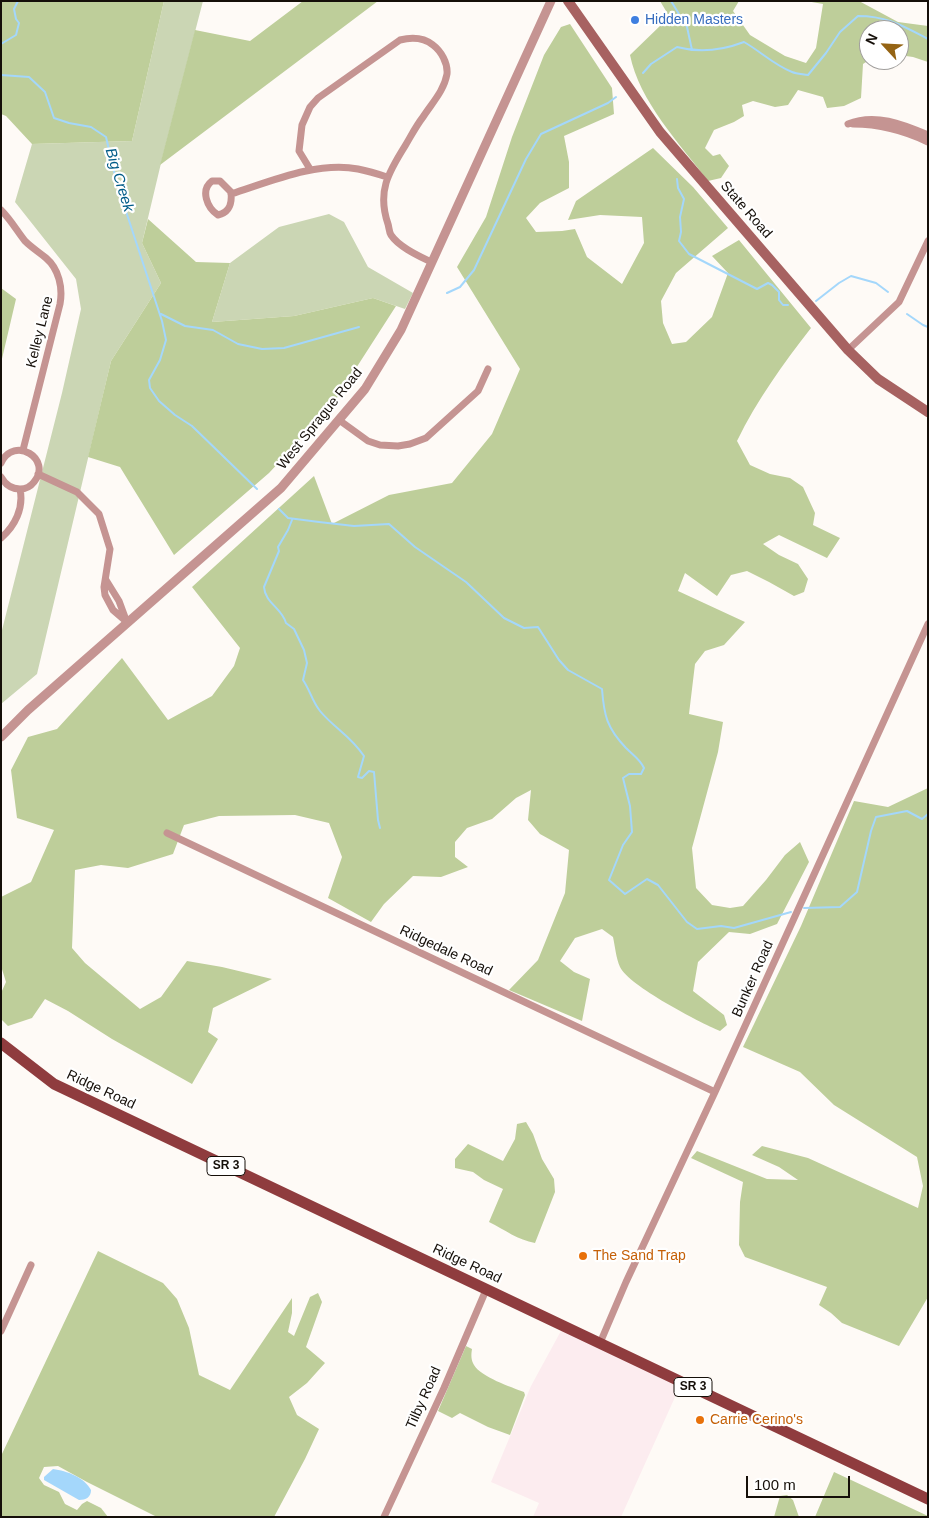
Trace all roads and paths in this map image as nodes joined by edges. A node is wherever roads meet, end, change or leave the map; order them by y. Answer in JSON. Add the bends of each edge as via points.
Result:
{"nodes":[{"id":1,"x":551,"y":1,"type":"edge"},
{"id":2,"x":568,"y":1,"type":"edge"},
{"id":3,"x":928,"y":135,"type":"edge"},
{"id":4,"x":928,"y":142,"type":"edge"},
{"id":5,"x":310,"y":170,"type":"junction"},
{"id":6,"x":387,"y":177,"type":"junction"},
{"id":7,"x":231,"y":194,"type":"junction"},
{"id":8,"x":1,"y":210,"type":"edge"},
{"id":9,"x":928,"y":241,"type":"edge"},
{"id":10,"x":432,"y":262,"type":"junction"},
{"id":11,"x":848,"y":350,"type":"junction"},
{"id":12,"x":488,"y":369,"type":"dead end"},
{"id":13,"x":928,"y":412,"type":"edge"},
{"id":14,"x":338,"y":420,"type":"junction"},
{"id":15,"x":23,"y":450,"type":"junction"},
{"id":16,"x":1,"y":462,"type":"edge"},
{"id":17,"x":38,"y":474,"type":"junction"},
{"id":18,"x":1,"y":477,"type":"edge"},
{"id":19,"x":20,"y":489,"type":"junction"},
{"id":20,"x":1,"y":538,"type":"edge"},
{"id":21,"x":127,"y":622,"type":"junction"},
{"id":22,"x":928,"y":624,"type":"edge"},
{"id":23,"x":1,"y":737,"type":"edge"},
{"id":24,"x":167,"y":833,"type":"dead end"},
{"id":25,"x":1,"y":1043,"type":"edge"},
{"id":26,"x":715,"y":1092,"type":"junction"},
{"id":27,"x":31,"y":1265,"type":"dead end"},
{"id":28,"x":486,"y":1290,"type":"junction"},
{"id":29,"x":1,"y":1311,"type":"edge"},
{"id":30,"x":9,"y":1315,"type":"junction"},
{"id":31,"x":1,"y":1331,"type":"edge"},
{"id":32,"x":600,"y":1343,"type":"junction"},
{"id":33,"x":927,"y":1498,"type":"edge"},
{"id":34,"x":384,"y":1517,"type":"edge"}],
"edges":[{"from":1,"to":10,"type":"street","name":"West Sprague Road"},
{"from":2,"to":11,"type":"main road","name":"State Road","via":[[660,132]]},
{"from":3,"to":4,"type":"street","via":[[871,118],[848,124],[900,129]]},
{"from":5,"to":6,"type":"street","via":[[357,169]]},
{"from":5,"to":6,"type":"street","via":[[299,151],[302,124],[310,107],[400,40],[414,37],[436,48],[445,59],[447,72],[439,95]]},
{"from":5,"to":7,"type":"street"},
{"from":6,"to":10,"type":"street","via":[[383,211],[391,235],[411,252]]},
{"from":7,"to":7,"type":"street","via":[[226,185],[212,180],[205,192],[209,207],[218,215],[228,210]]},
{"from":8,"to":15,"type":"street","name":"Kelley Lane","via":[[36,252],[48,259],[62,286]]},
{"from":9,"to":11,"type":"street","via":[[900,302]]},
{"from":10,"to":14,"type":"street","name":"West Sprague Road","via":[[396,337],[365,389]]},
{"from":11,"to":13,"type":"main road","name":"State Road","via":[[878,380]]},
{"from":12,"to":14,"type":"street","via":[[478,391],[426,438],[410,444],[380,445],[368,441]]},
{"from":14,"to":21,"type":"street","name":"West Sprague Road","via":[[281,488]]},
{"from":15,"to":16,"type":"street","via":[[11,452]]},
{"from":15,"to":17,"type":"street","via":[[34,456]]},
{"from":17,"to":19,"type":"street","via":[[32,485]]},
{"from":17,"to":21,"type":"street","via":[[77,492],[99,514],[110,549],[105,595],[113,610]]},
{"from":18,"to":19,"type":"street","via":[[8,486]]},
{"from":19,"to":20,"type":"street","via":[[17,516],[11,530]]},
{"from":21,"to":23,"type":"street","name":"West Sprague Road"},
{"from":22,"to":26,"type":"street","name":"Bunker Road"},
{"from":24,"to":26,"type":"street","name":"Ridgedale Road"},
{"from":25,"to":28,"type":"main road","name":"Ridge Road","number":"SR 3","via":[[54,1084]]},
{"from":26,"to":32,"type":"street","name":"Bunker Road"},
{"from":27,"to":30,"type":"street"},
{"from":28,"to":32,"type":"main road","name":"Ridge Road","number":"SR 3"},
{"from":28,"to":34,"type":"street","name":"Tilby Road"},
{"from":29,"to":30,"type":"street"},
{"from":30,"to":31,"type":"street"},
{"from":32,"to":33,"type":"main road","name":"Ridge Road","number":"SR 3"}]}
